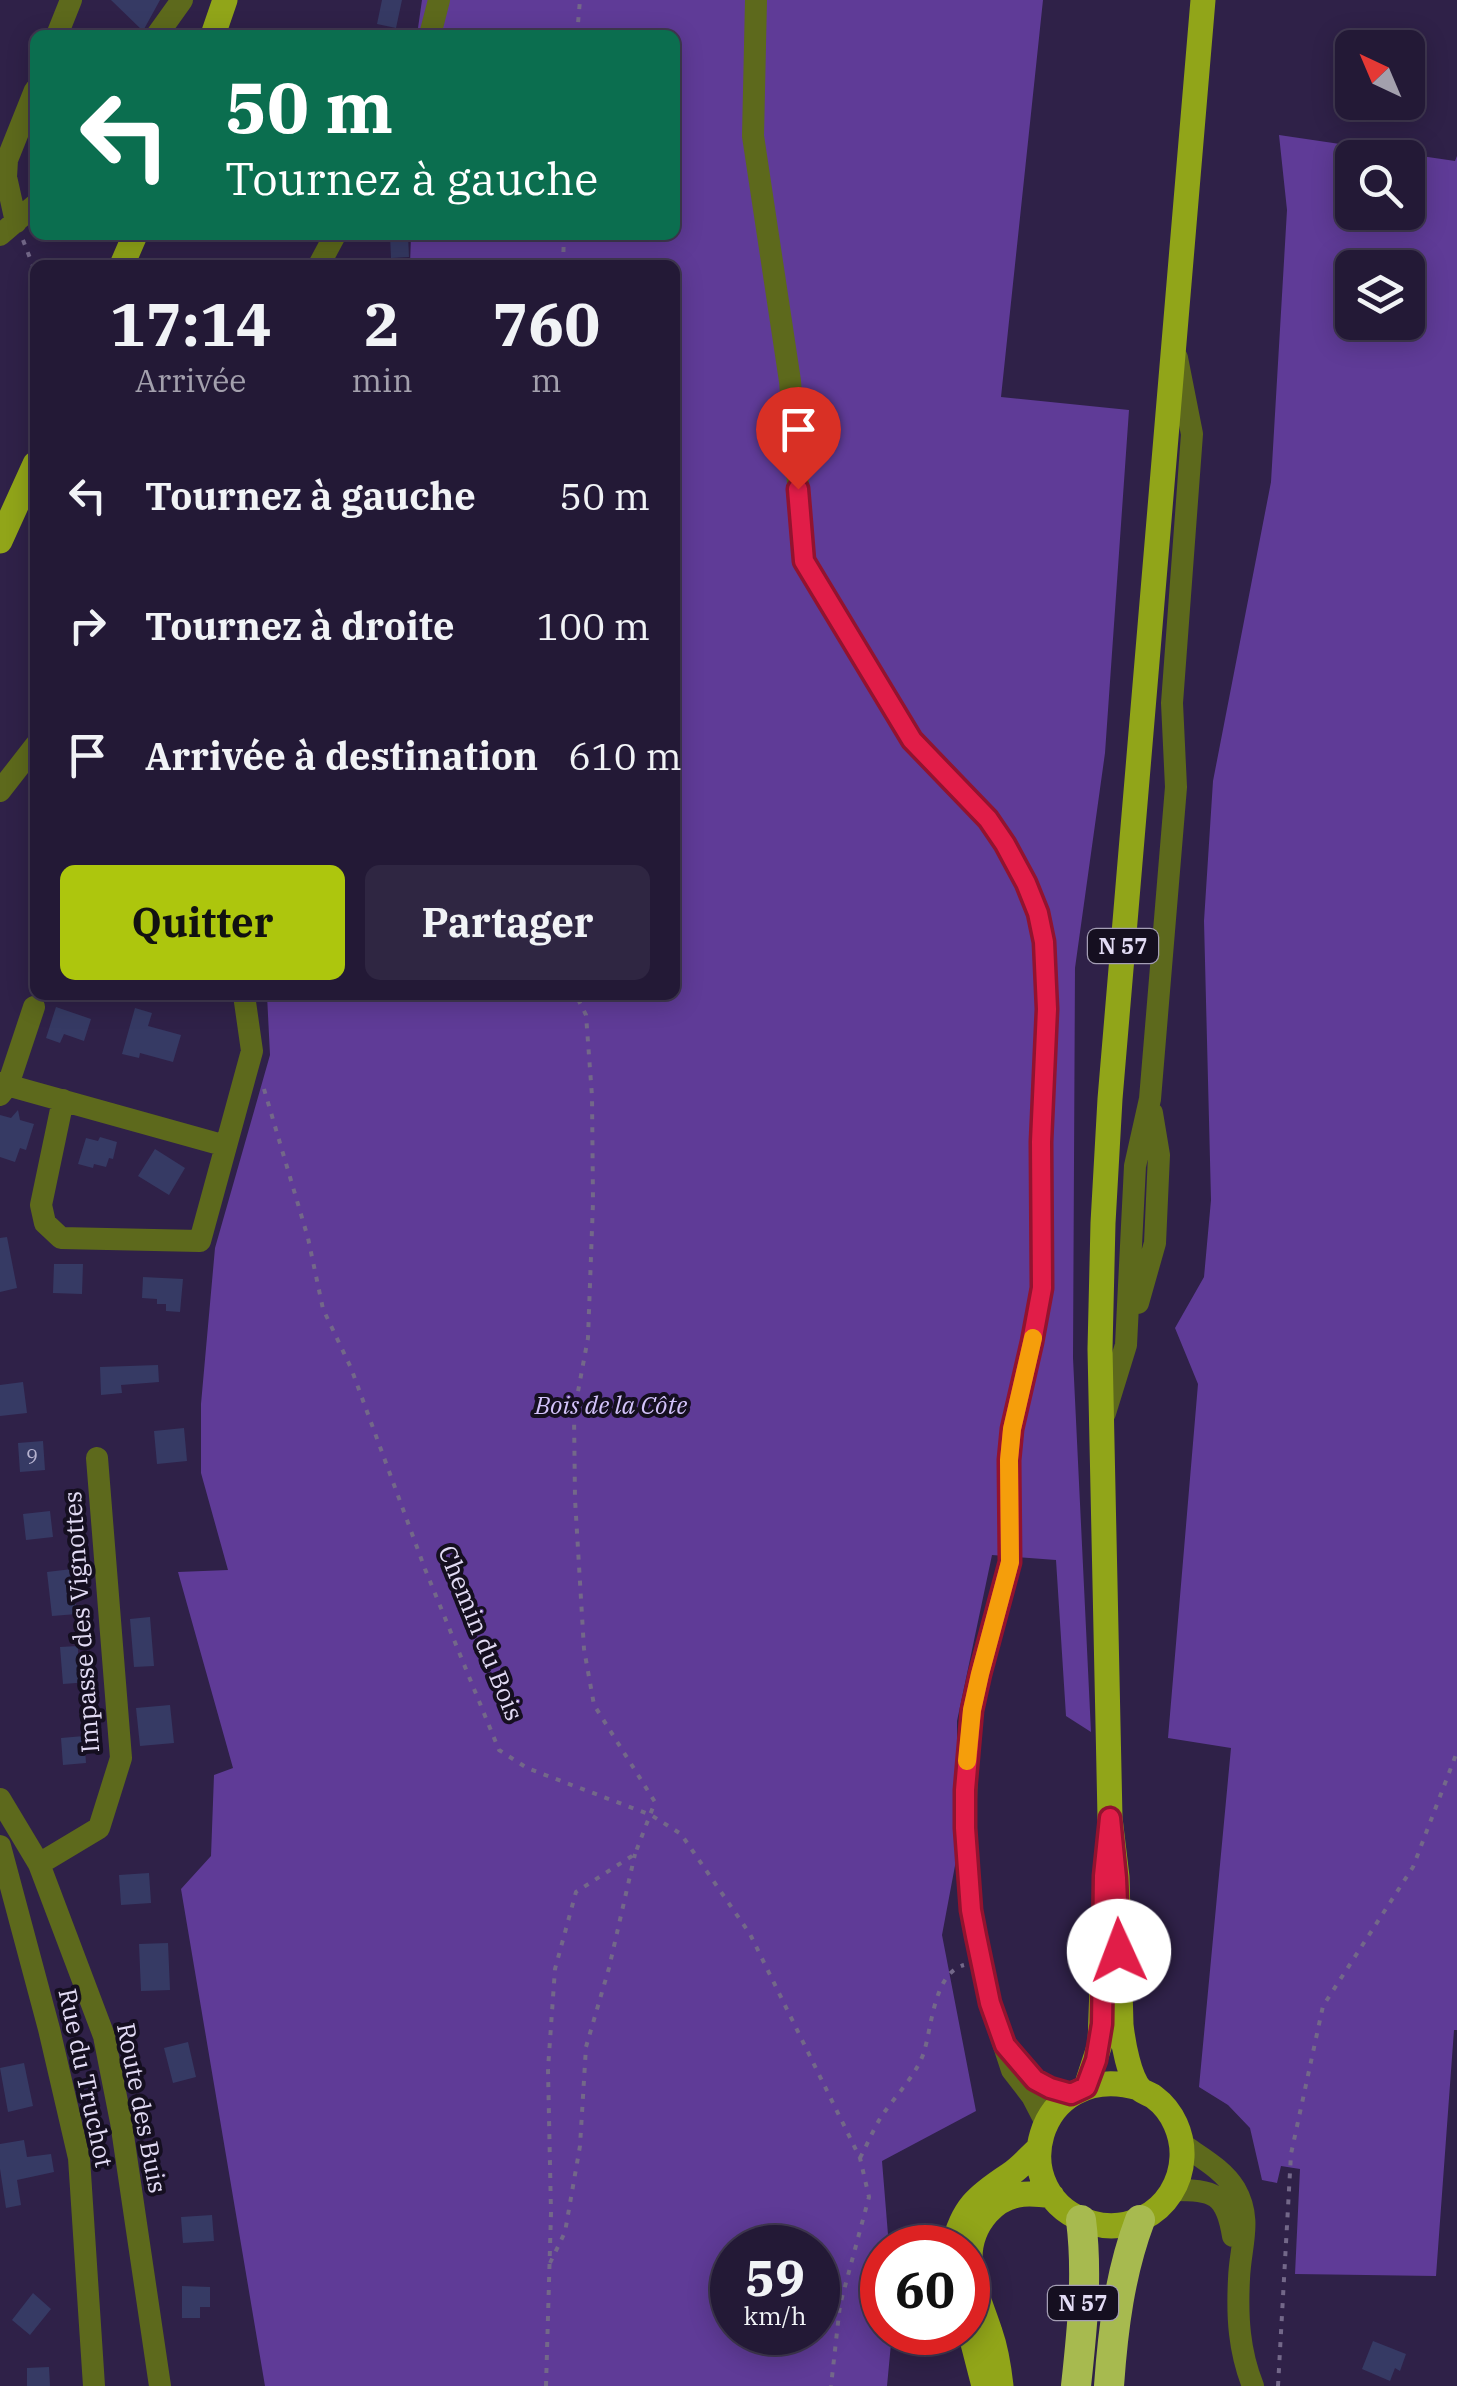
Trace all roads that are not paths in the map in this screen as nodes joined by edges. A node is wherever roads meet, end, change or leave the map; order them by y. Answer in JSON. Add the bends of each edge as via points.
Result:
{"nodes":[{"id":1,"x":71,"y":0,"type":"edge"},
{"id":2,"x":182,"y":0,"type":"edge"},
{"id":3,"x":225,"y":0,"type":"edge"},
{"id":4,"x":440,"y":0,"type":"edge"},
{"id":5,"x":756,"y":0,"type":"edge"},
{"id":6,"x":1203,"y":0,"type":"edge"},
{"id":7,"x":59,"y":30,"type":"edge"},
{"id":8,"x":161,"y":30,"type":"edge"},
{"id":9,"x":214,"y":30,"type":"edge"},
{"id":10,"x":431,"y":30,"type":"edge"},
{"id":11,"x":30,"y":102,"type":"edge"},
{"id":12,"x":30,"y":209,"type":"edge"},
{"id":13,"x":8,"y":228,"type":"edge"},
{"id":14,"x":1174,"y":342,"type":"junction"},
{"id":15,"x":30,"y":475,"type":"edge"},
{"id":16,"x":0,"y":541,"type":"edge"},
{"id":17,"x":30,"y":752,"type":"edge"},
{"id":18,"x":0,"y":791,"type":"edge"},
{"id":19,"x":245,"y":1000,"type":"edge"},
{"id":20,"x":34,"y":1007,"type":"dead end"},
{"id":21,"x":3,"y":1088,"type":"edge"},
{"id":22,"x":63,"y":1100,"type":"junction"},
{"id":23,"x":226,"y":1146,"type":"junction"},
{"id":24,"x":1101,"y":1426,"type":"junction"},
{"id":25,"x":97,"y":1458,"type":"dead end"},
{"id":26,"x":0,"y":1799,"type":"edge"},
{"id":27,"x":1110,"y":1818,"type":"junction"},
{"id":28,"x":0,"y":1846,"type":"edge"},
{"id":29,"x":38,"y":1864,"type":"junction"},
{"id":30,"x":1005,"y":2045,"type":"junction"},
{"id":31,"x":1139,"y":2088,"type":"junction"},
{"id":32,"x":1079,"y":2091,"type":"junction"},
{"id":33,"x":1046,"y":2123,"type":"junction"},
{"id":34,"x":1182,"y":2144,"type":"junction"},
{"id":35,"x":1039,"y":2148,"type":"junction"},
{"id":36,"x":1173,"y":2190,"type":"junction"},
{"id":37,"x":1052,"y":2196,"type":"junction"},
{"id":38,"x":1081,"y":2220,"type":"junction"},
{"id":39,"x":1140,"y":2220,"type":"junction"},
{"id":40,"x":959,"y":2225,"type":"edge"},
{"id":41,"x":1239,"y":2274,"type":"junction"},
{"id":42,"x":976,"y":2355,"type":"edge"},
{"id":43,"x":94,"y":2386,"type":"edge"},
{"id":44,"x":160,"y":2386,"type":"edge"},
{"id":45,"x":984,"y":2386,"type":"edge"},
{"id":46,"x":1002,"y":2386,"type":"edge"},
{"id":47,"x":1076,"y":2386,"type":"edge"},
{"id":48,"x":1109,"y":2386,"type":"edge"},
{"id":49,"x":1253,"y":2386,"type":"edge"}],
"edges":[{"from":1,"to":7,"type":"street"},
{"from":2,"to":8,"type":"street"},
{"from":3,"to":9,"type":"main road"},
{"from":4,"to":10,"type":"street"},
{"from":5,"to":30,"type":"street","via":[[753,136],[790,381],[804,561],[912,740],[1005,844],[1038,913],[1044,942],[1042,1288],[1012,1429],[1010,1562],[972,1710],[965,1790],[971,1910]]},
{"from":6,"to":14,"type":"main road","number":"N 57"},
{"from":11,"to":13,"type":"street","via":[[7,160]]},
{"from":12,"to":13,"type":"street"},
{"from":14,"to":24,"type":"main road","number":"N 57","via":[[1110,1099]]},
{"from":14,"to":24,"type":"street","via":[[1192,434],[1172,703],[1176,787],[1150,1099],[1135,1166],[1126,1345]]},
{"from":15,"to":16,"type":"main road"},
{"from":17,"to":18,"type":"street"},
{"from":19,"to":23,"type":"street","via":[[252,1051]]},
{"from":20,"to":21,"type":"street"},
{"from":21,"to":22,"type":"street"},
{"from":22,"to":23,"type":"street"},
{"from":22,"to":23,"type":"street","via":[[41,1205],[46,1223],[61,1238],[200,1240]]},
{"from":24,"to":27,"type":"main road","number":"N 57"},
{"from":25,"to":29,"type":"street","name":"Impasse des Vignottes","via":[[121,1758],[99,1828]]},
{"from":26,"to":29,"type":"street","name":"Route des Buis"},
{"from":27,"to":31,"type":"main road","number":"N 57","via":[[1121,2025]]},
{"from":27,"to":32,"type":"main road","number":"N 57","via":[[1102,2024],[1096,2060]]},
{"from":28,"to":43,"type":"street","name":"Rue du Truchot","via":[[80,2158]]},
{"from":29,"to":44,"type":"street","name":"Route des Buis","via":[[104,2036]]},
{"from":30,"to":32,"type":"street","via":[[1035,2080]]},
{"from":30,"to":33,"type":"street","via":[[1012,2070]]},
{"from":31,"to":32,"type":"main road","via":[[1104,2083]]},
{"from":31,"to":34,"type":"main road","via":[[1168,2111]]},
{"from":32,"to":33,"type":"main road"},
{"from":33,"to":35,"type":"main road"},
{"from":34,"to":36,"type":"main road"},
{"from":34,"to":41,"type":"street","via":[[1236,2190],[1246,2225]]},
{"from":35,"to":37,"type":"main road"},
{"from":35,"to":40,"type":"main road","via":[[974,2201]]},
{"from":36,"to":39,"type":"main road"},
{"from":36,"to":41,"type":"street","via":[[1202,2190],[1222,2201]]},
{"from":37,"to":38,"type":"main road"},
{"from":37,"to":46,"type":"main road","via":[[1020,2193],[1002,2200],[973,2238],[970,2274]]},
{"from":38,"to":39,"type":"main road","via":[[1100,2226]]},
{"from":38,"to":47,"type":"highway","number":"N 57"},
{"from":39,"to":48,"type":"highway","number":"N 57","via":[[1124,2273]]},
{"from":41,"to":49,"type":"street","via":[[1238,2321]]},
{"from":42,"to":45,"type":"main road"}]}
